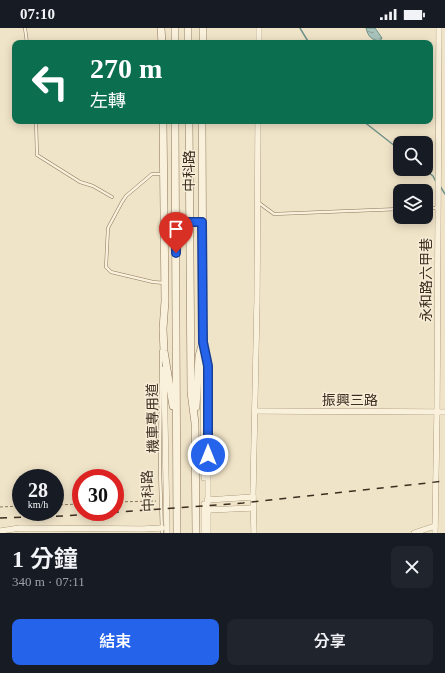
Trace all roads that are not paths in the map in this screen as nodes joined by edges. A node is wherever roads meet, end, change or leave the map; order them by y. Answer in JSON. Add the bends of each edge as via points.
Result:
{"nodes":[{"id":1,"x":25,"y":28,"type":"edge"},
{"id":2,"x":162,"y":28,"type":"edge"},
{"id":3,"x":175,"y":28,"type":"edge"},
{"id":4,"x":188,"y":28,"type":"edge"},
{"id":5,"x":203,"y":28,"type":"edge"},
{"id":6,"x":259,"y":28,"type":"edge"},
{"id":7,"x":439,"y":28,"type":"edge"},
{"id":8,"x":27,"y":40,"type":"edge"},
{"id":9,"x":162,"y":40,"type":"edge"},
{"id":10,"x":175,"y":40,"type":"edge"},
{"id":11,"x":188,"y":40,"type":"edge"},
{"id":12,"x":203,"y":40,"type":"edge"},
{"id":13,"x":258,"y":40,"type":"edge"},
{"id":14,"x":36,"y":124,"type":"edge"},
{"id":15,"x":163,"y":124,"type":"edge"},
{"id":16,"x":176,"y":124,"type":"edge"},
{"id":17,"x":189,"y":124,"type":"edge"},
{"id":18,"x":202,"y":124,"type":"edge"},
{"id":19,"x":258,"y":124,"type":"edge"},
{"id":20,"x":165,"y":174,"type":"junction"},
{"id":21,"x":112,"y":197,"type":"dead end"},
{"id":22,"x":257,"y":202,"type":"junction"},
{"id":23,"x":433,"y":208,"type":"edge"},
{"id":24,"x":438,"y":208,"type":"junction"},
{"id":25,"x":393,"y":209,"type":"edge"},
{"id":26,"x":176,"y":222,"type":"junction"},
{"id":27,"x":191,"y":222,"type":"junction"},
{"id":28,"x":202,"y":222,"type":"junction"},
{"id":29,"x":164,"y":224,"type":"junction"},
{"id":30,"x":165,"y":283,"type":"junction"},
{"id":31,"x":163,"y":328,"type":"junction"},
{"id":32,"x":203,"y":342,"type":"junction"},
{"id":33,"x":164,"y":351,"type":"junction"},
{"id":34,"x":254,"y":411,"type":"junction"},
{"id":35,"x":437,"y":412,"type":"junction"},
{"id":36,"x":445,"y":412,"type":"edge"},
{"id":37,"x":195,"y":423,"type":"junction"},
{"id":38,"x":176,"y":426,"type":"junction"},
{"id":39,"x":253,"y":497,"type":"junction"},
{"id":40,"x":207,"y":500,"type":"junction"},
{"id":41,"x":253,"y":508,"type":"junction"},
{"id":42,"x":208,"y":510,"type":"junction"},
{"id":43,"x":435,"y":526,"type":"junction"},
{"id":44,"x":162,"y":530,"type":"edge"},
{"id":45,"x":0,"y":531,"type":"edge"},
{"id":46,"x":167,"y":533,"type":"edge"},
{"id":47,"x":177,"y":533,"type":"edge"},
{"id":48,"x":196,"y":533,"type":"edge"},
{"id":49,"x":204,"y":533,"type":"edge"},
{"id":50,"x":208,"y":533,"type":"edge"},
{"id":51,"x":254,"y":533,"type":"edge"},
{"id":52,"x":414,"y":533,"type":"edge"},
{"id":53,"x":434,"y":533,"type":"edge"}],
"edges":[{"from":1,"to":8,"type":"lane"},
{"from":2,"to":9,"type":"street"},
{"from":3,"to":10,"type":"street"},
{"from":4,"to":11,"type":"street"},
{"from":5,"to":12,"type":"street"},
{"from":6,"to":13,"type":"street"},
{"from":7,"to":24,"type":"street","name":"永和路六甲巷"},
{"from":14,"to":21,"type":"lane","via":[[37,155],[80,182]]},
{"from":15,"to":20,"type":"street","name":"中科路"},
{"from":16,"to":26,"type":"street","name":"中科路"},
{"from":17,"to":27,"type":"street","name":"中科路"},
{"from":18,"to":28,"type":"street","name":"中科路"},
{"from":19,"to":22,"type":"street"},
{"from":20,"to":29,"type":"street","name":"中科路"},
{"from":20,"to":30,"type":"lane","via":[[152,174],[122,202],[108,228],[106,267],[111,272]]},
{"from":22,"to":25,"type":"lane","via":[[274,214]]},
{"from":22,"to":34,"type":"street"},
{"from":23,"to":24,"type":"lane"},
{"from":24,"to":35,"type":"street","name":"永和路六甲巷"},
{"from":26,"to":27,"type":"street"},
{"from":26,"to":29,"type":"street"},
{"from":26,"to":38,"type":"street","name":"中科路"},
{"from":27,"to":28,"type":"street"},
{"from":27,"to":37,"type":"street","name":"中科路","via":[[191,392]]},
{"from":28,"to":32,"type":"street","name":"中科路"},
{"from":29,"to":30,"type":"street","name":"中科路"},
{"from":30,"to":31,"type":"street","name":"中科路"},
{"from":31,"to":33,"type":"street","name":"中科路"},
{"from":31,"to":44,"type":"lane","name":"中科路","via":[[160,379]]},
{"from":32,"to":37,"type":"street","via":[[199,356]]},
{"from":32,"to":40,"type":"street","name":"中科路","via":[[208,366]]},
{"from":32,"to":49,"type":"street"},
{"from":33,"to":38,"type":"street","name":"中科路"},
{"from":33,"to":46,"type":"street","name":"機車專用道"},
{"from":34,"to":35,"type":"street","name":"振興三路"},
{"from":34,"to":39,"type":"street"},
{"from":35,"to":36,"type":"street","name":"振興三路"},
{"from":35,"to":43,"type":"street","name":"永和路六甲巷"},
{"from":37,"to":48,"type":"street"},
{"from":38,"to":47,"type":"street"},
{"from":39,"to":40,"type":"street"},
{"from":39,"to":41,"type":"street"},
{"from":40,"to":42,"type":"street","name":"中科路"},
{"from":41,"to":42,"type":"street"},
{"from":41,"to":51,"type":"street"},
{"from":42,"to":50,"type":"street","name":"中科路"},
{"from":43,"to":52,"type":"street"},
{"from":43,"to":53,"type":"street","name":"永和路六甲巷"},
{"from":44,"to":45,"type":"street","via":[[20,528]]}]}
